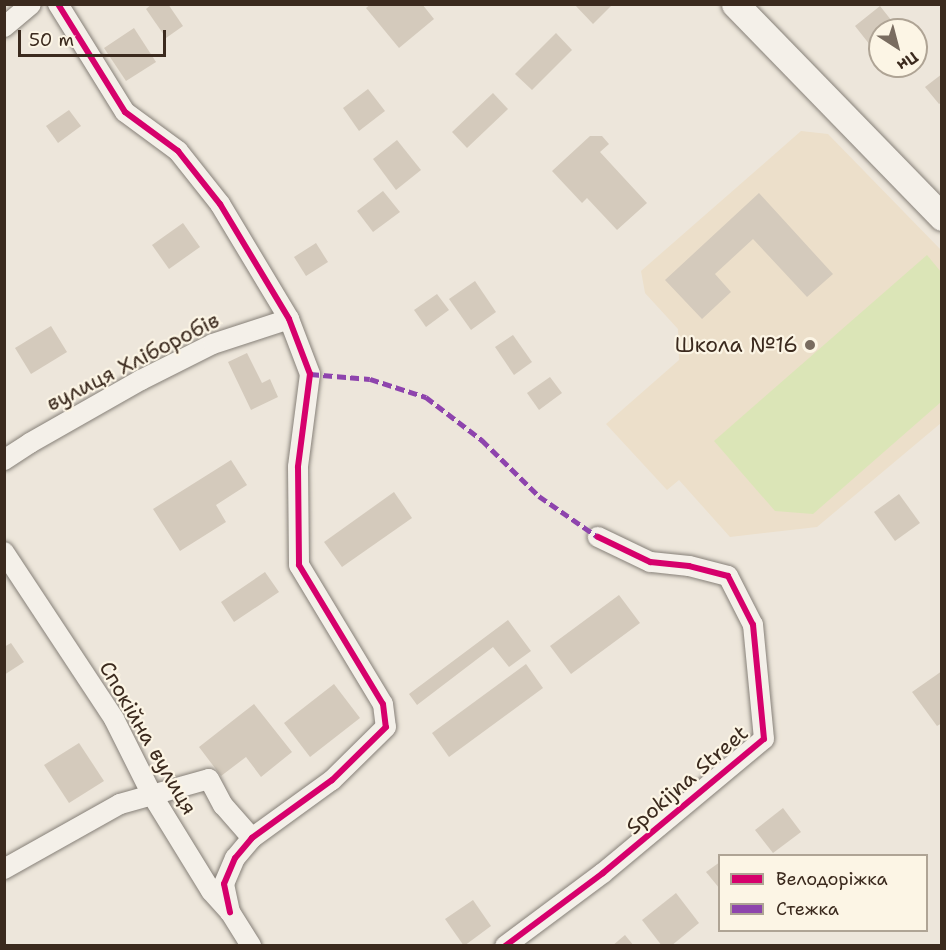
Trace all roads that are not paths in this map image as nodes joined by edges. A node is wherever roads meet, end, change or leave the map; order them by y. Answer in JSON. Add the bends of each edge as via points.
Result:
{"nodes":[{"id":1,"x":31,"y":4,"type":"edge"},
{"id":2,"x":58,"y":4,"type":"edge"},
{"id":3,"x":735,"y":4,"type":"edge"},
{"id":4,"x":4,"y":27,"type":"edge"},
{"id":5,"x":942,"y":218,"type":"edge"},
{"id":6,"x":289,"y":319,"type":"junction"},
{"id":7,"x":4,"y":460,"type":"edge"},
{"id":8,"x":598,"y":537,"type":"dead end"},
{"id":9,"x":4,"y":552,"type":"edge"},
{"id":10,"x":152,"y":795,"type":"junction"},
{"id":11,"x":252,"y":838,"type":"junction"},
{"id":12,"x":4,"y":869,"type":"edge"},
{"id":13,"x":230,"y":912,"type":"junction"},
{"id":14,"x":251,"y":945,"type":"edge"},
{"id":15,"x":506,"y":945,"type":"edge"}],
"edges":[{"from":1,"to":4,"type":"street"},
{"from":2,"to":6,"type":"street","via":[[125,112],[178,150],[219,204]]},
{"from":3,"to":5,"type":"main road"},
{"from":6,"to":7,"type":"street","name":"вулиця Хліборобів","via":[[213,344],[141,380]]},
{"from":6,"to":11,"type":"street","via":[[310,374],[298,467],[299,565],[383,704],[386,727],[332,780]]},
{"from":8,"to":15,"type":"street","name":"Spokijna Street","via":[[650,562],[728,576],[753,625],[764,739],[603,873]]},
{"from":9,"to":10,"type":"street","name":"Спокійна вулиця","via":[[114,719]]},
{"from":10,"to":11,"type":"street","via":[[209,779],[223,805]]},
{"from":10,"to":12,"type":"street","via":[[120,804]]},
{"from":10,"to":13,"type":"street","name":"Спокійна вулиця","via":[[210,891]]},
{"from":11,"to":13,"type":"street","via":[[235,858],[224,884]]},
{"from":13,"to":14,"type":"street","name":"Спокійна вулиця"}]}
